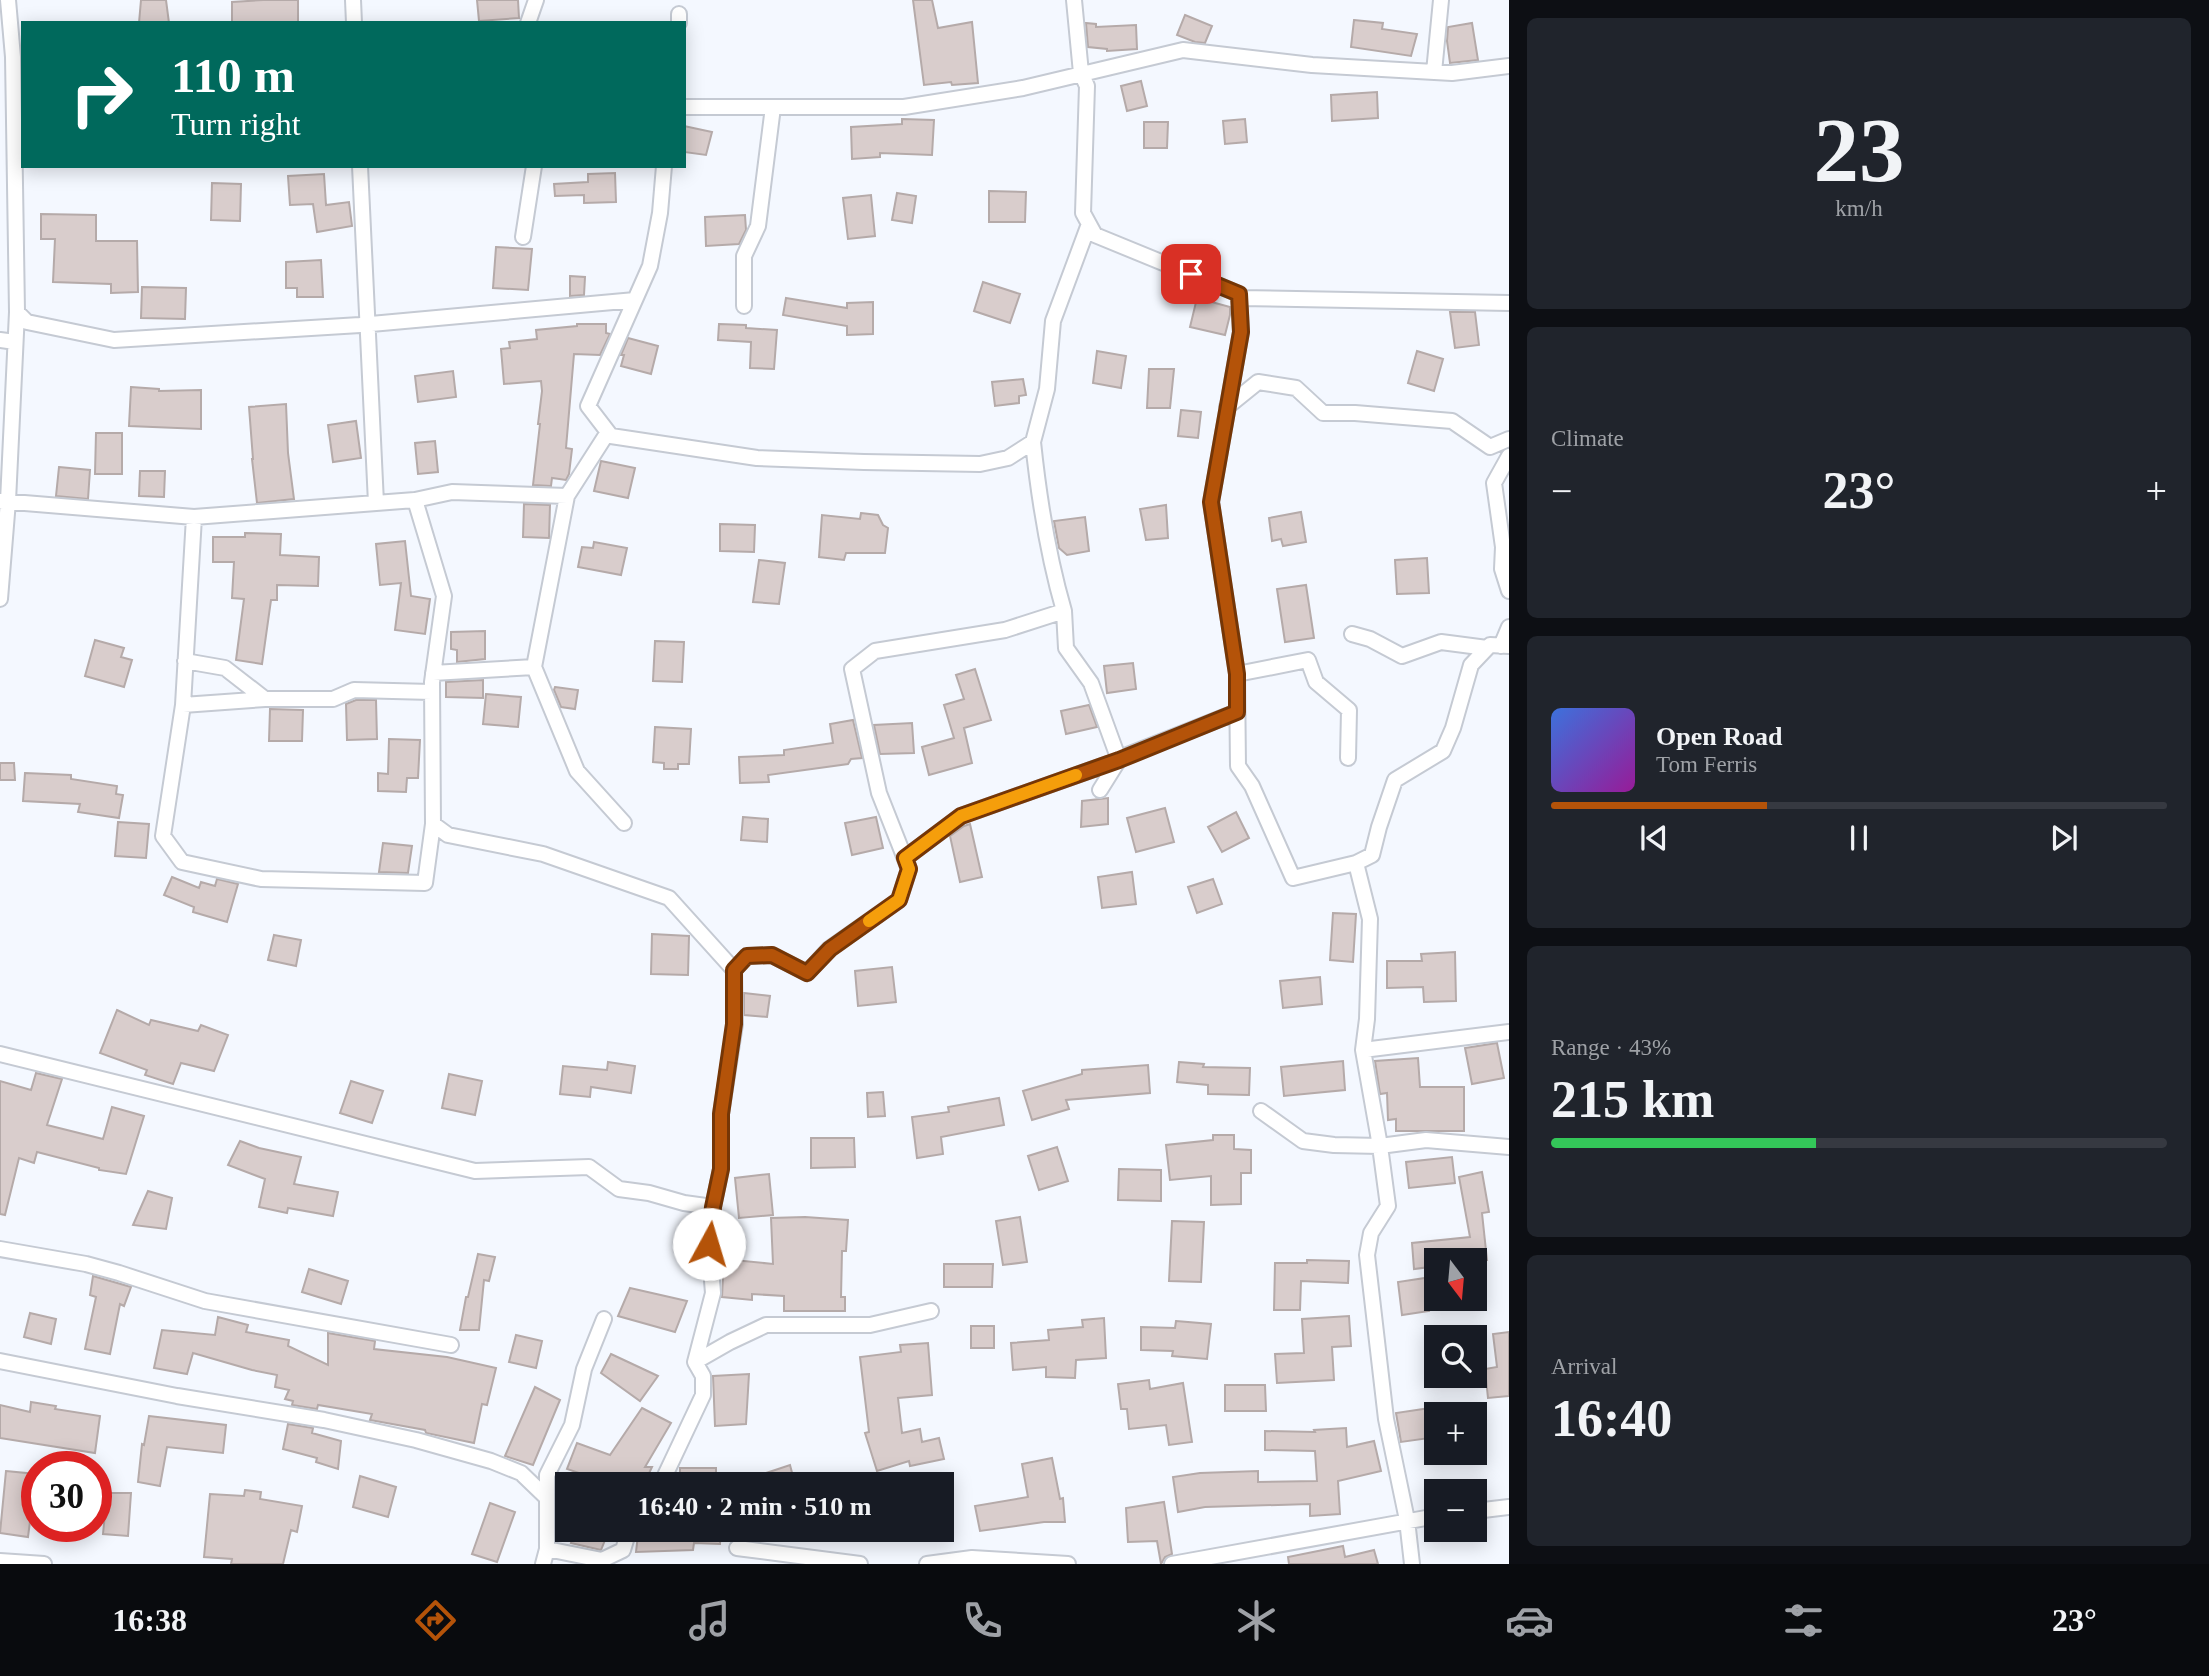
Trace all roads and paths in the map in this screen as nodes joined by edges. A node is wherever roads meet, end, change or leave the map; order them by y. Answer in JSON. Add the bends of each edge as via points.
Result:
{"nodes":[{"id":1,"x":8,"y":0,"type":"edge"},
{"id":2,"x":536,"y":0,"type":"edge"},
{"id":3,"x":1074,"y":0,"type":"edge"},
{"id":4,"x":1441,"y":0,"type":"edge"},
{"id":5,"x":529,"y":21,"type":"edge"},
{"id":6,"x":1509,"y":66,"type":"edge"},
{"id":7,"x":1434,"y":72,"type":"junction"},
{"id":8,"x":18,"y":73,"type":"edge"},
{"id":9,"x":1081,"y":73,"type":"junction"},
{"id":10,"x":686,"y":107,"type":"edge"},
{"id":11,"x":773,"y":107,"type":"junction"},
{"id":12,"x":360,"y":168,"type":"edge"},
{"id":13,"x":534,"y":168,"type":"edge"},
{"id":14,"x":664,"y":168,"type":"edge"},
{"id":15,"x":1089,"y":224,"type":"junction"},
{"id":16,"x":523,"y":237,"type":"dead end"},
{"id":17,"x":1239,"y":298,"type":"junction"},
{"id":18,"x":635,"y":300,"type":"junction"},
{"id":19,"x":1509,"y":303,"type":"edge"},
{"id":20,"x":744,"y":306,"type":"dead end"},
{"id":21,"x":17,"y":312,"type":"junction"},
{"id":22,"x":368,"y":324,"type":"junction"},
{"id":23,"x":0,"y":340,"type":"edge"},
{"id":24,"x":15,"y":342,"type":"junction"},
{"id":25,"x":1227,"y":407,"type":"junction"},
{"id":26,"x":608,"y":432,"type":"junction"},
{"id":27,"x":1509,"y":439,"type":"edge"},
{"id":28,"x":1033,"y":442,"type":"junction"},
{"id":29,"x":1509,"y":456,"type":"edge"},
{"id":30,"x":567,"y":496,"type":"junction"},
{"id":31,"x":415,"y":500,"type":"junction"},
{"id":32,"x":4,"y":501,"type":"edge"},
{"id":33,"x":376,"y":503,"type":"junction"},
{"id":34,"x":194,"y":517,"type":"junction"},
{"id":35,"x":1509,"y":591,"type":"edge"},
{"id":36,"x":0,"y":599,"type":"edge"},
{"id":37,"x":1064,"y":611,"type":"junction"},
{"id":38,"x":1509,"y":627,"type":"edge"},
{"id":39,"x":1352,"y":634,"type":"dead end"},
{"id":40,"x":1499,"y":647,"type":"edge"},
{"id":41,"x":186,"y":661,"type":"junction"},
{"id":42,"x":534,"y":667,"type":"junction"},
{"id":43,"x":433,"y":673,"type":"junction"},
{"id":44,"x":1237,"y":674,"type":"junction"},
{"id":45,"x":432,"y":692,"type":"junction"},
{"id":46,"x":265,"y":699,"type":"junction"},
{"id":47,"x":183,"y":705,"type":"junction"},
{"id":48,"x":1237,"y":712,"type":"junction"},
{"id":49,"x":1348,"y":758,"type":"dead end"},
{"id":50,"x":1119,"y":760,"type":"junction"},
{"id":51,"x":1100,"y":790,"type":"dead end"},
{"id":52,"x":624,"y":823,"type":"dead end"},
{"id":53,"x":433,"y":824,"type":"junction"},
{"id":54,"x":905,"y":858,"type":"junction"},
{"id":55,"x":1356,"y":863,"type":"junction"},
{"id":56,"x":734,"y":970,"type":"junction"},
{"id":57,"x":1507,"y":1031,"type":"edge"},
{"id":58,"x":1363,"y":1050,"type":"junction"},
{"id":59,"x":0,"y":1054,"type":"edge"},
{"id":60,"x":1261,"y":1111,"type":"dead end"},
{"id":61,"x":1380,"y":1146,"type":"junction"},
{"id":62,"x":1509,"y":1147,"type":"edge"},
{"id":63,"x":713,"y":1207,"type":"junction"},
{"id":64,"x":0,"y":1249,"type":"edge"},
{"id":65,"x":931,"y":1311,"type":"dead end"},
{"id":66,"x":604,"y":1319,"type":"dead end"},
{"id":67,"x":451,"y":1345,"type":"dead end"},
{"id":68,"x":0,"y":1361,"type":"edge"},
{"id":69,"x":695,"y":1362,"type":"junction"},
{"id":70,"x":667,"y":1472,"type":"edge"},
{"id":71,"x":547,"y":1497,"type":"junction"},
{"id":72,"x":1509,"y":1507,"type":"edge"},
{"id":73,"x":1487,"y":1510,"type":"edge"},
{"id":74,"x":1424,"y":1518,"type":"edge"},
{"id":75,"x":1406,"y":1520,"type":"junction"},
{"id":76,"x":737,"y":1548,"type":"dead end"},
{"id":77,"x":547,"y":1549,"type":"junction"},
{"id":78,"x":622,"y":1557,"type":"edge"},
{"id":79,"x":0,"y":1561,"type":"edge"},
{"id":80,"x":44,"y":1564,"type":"edge"},
{"id":81,"x":543,"y":1564,"type":"edge"},
{"id":82,"x":860,"y":1564,"type":"edge"},
{"id":83,"x":927,"y":1564,"type":"edge"},
{"id":84,"x":1068,"y":1564,"type":"edge"},
{"id":85,"x":1172,"y":1564,"type":"edge"},
{"id":86,"x":1412,"y":1564,"type":"edge"}],
"edges":[{"from":1,"to":8,"type":"street"},
{"from":2,"to":5,"type":"street"},
{"from":3,"to":9,"type":"street"},
{"from":4,"to":7,"type":"street"},
{"from":6,"to":7,"type":"street"},
{"from":7,"to":9,"type":"street","via":[[1312,65],[1183,50]]},
{"from":8,"to":21,"type":"street"},
{"from":9,"to":11,"type":"street","via":[[1023,88],[904,107]]},
{"from":9,"to":15,"type":"street","via":[[1087,86],[1083,213]]},
{"from":10,"to":11,"type":"street"},
{"from":11,"to":20,"type":"street","via":[[758,226],[744,256]]},
{"from":12,"to":22,"type":"street"},
{"from":13,"to":16,"type":"street"},
{"from":14,"to":18,"type":"street","via":[[650,266]]},
{"from":15,"to":17,"type":"street","via":[[1096,234],[1239,294]]},
{"from":15,"to":28,"type":"street","via":[[1052,321],[1047,390]]},
{"from":17,"to":19,"type":"street"},
{"from":17,"to":25,"type":"street","via":[[1241,332]]},
{"from":18,"to":22,"type":"street"},
{"from":18,"to":26,"type":"street","via":[[588,406]]},
{"from":21,"to":22,"type":"street","via":[[27,322],[114,340]]},
{"from":21,"to":24,"type":"street"},
{"from":22,"to":33,"type":"street"},
{"from":23,"to":24,"type":"street"},
{"from":24,"to":32,"type":"street"},
{"from":25,"to":27,"type":"street","via":[[1258,382],[1296,388],[1323,413],[1451,421],[1490,447]]},
{"from":25,"to":44,"type":"street","via":[[1211,502]]},
{"from":26,"to":28,"type":"street","via":[[757,458],[877,463],[980,464],[1008,458]]},
{"from":26,"to":30,"type":"street"},
{"from":28,"to":37,"type":"street","via":[[1039,495]]},
{"from":29,"to":35,"type":"street","via":[[1494,483],[1502,569]]},
{"from":30,"to":31,"type":"street","via":[[452,492]]},
{"from":30,"to":42,"type":"street"},
{"from":31,"to":33,"type":"street"},
{"from":31,"to":43,"type":"street","via":[[444,596]]},
{"from":32,"to":34,"type":"street"},
{"from":32,"to":36,"type":"street"},
{"from":33,"to":34,"type":"street"},
{"from":34,"to":41,"type":"street"},
{"from":37,"to":50,"type":"street","via":[[1066,648],[1091,683]]},
{"from":37,"to":54,"type":"street","via":[[1005,630],[875,651],[852,669],[879,793]]},
{"from":38,"to":40,"type":"street"},
{"from":39,"to":40,"type":"street","via":[[1402,656],[1441,642]]},
{"from":40,"to":55,"type":"street","via":[[1471,665],[1443,751],[1395,780],[1372,855]]},
{"from":41,"to":46,"type":"street","via":[[225,668]]},
{"from":41,"to":47,"type":"street"},
{"from":42,"to":43,"type":"street"},
{"from":42,"to":52,"type":"street","via":[[577,771]]},
{"from":43,"to":45,"type":"street"},
{"from":44,"to":48,"type":"street"},
{"from":44,"to":49,"type":"street","via":[[1308,660],[1316,682],[1349,709]]},
{"from":45,"to":46,"type":"street","via":[[354,690],[332,699]]},
{"from":45,"to":53,"type":"street"},
{"from":46,"to":47,"type":"street"},
{"from":47,"to":53,"type":"street","via":[[163,836],[182,862],[261,879],[425,883]]},
{"from":48,"to":50,"type":"street"},
{"from":48,"to":55,"type":"street","via":[[1238,766],[1252,786],[1293,878]]},
{"from":50,"to":51,"type":"street"},
{"from":50,"to":54,"type":"street","via":[[961,816]]},
{"from":53,"to":56,"type":"street","via":[[448,835],[543,854],[669,898]]},
{"from":54,"to":56,"type":"street","via":[[909,869],[899,900],[830,949],[807,973],[772,955],[747,956]]},
{"from":55,"to":58,"type":"street","via":[[1370,919]]},
{"from":56,"to":63,"type":"street","via":[[734,1024],[721,1114],[721,1169]]},
{"from":57,"to":58,"type":"street"},
{"from":58,"to":61,"type":"street"},
{"from":59,"to":63,"type":"street","via":[[475,1171],[589,1167],[619,1189]]},
{"from":60,"to":61,"type":"street","via":[[1303,1141]]},
{"from":61,"to":62,"type":"street","via":[[1426,1140]]},
{"from":61,"to":75,"type":"street","via":[[1388,1206],[1371,1233],[1367,1255],[1387,1419]]},
{"from":63,"to":69,"type":"street","via":[[709,1244],[713,1293]]},
{"from":64,"to":67,"type":"street","via":[[86,1264],[205,1301]]},
{"from":65,"to":69,"type":"street","via":[[870,1325],[766,1325]]},
{"from":66,"to":71,"type":"street","via":[[584,1369],[572,1425],[547,1475]]},
{"from":68,"to":71,"type":"street","via":[[416,1440],[522,1473]]},
{"from":69,"to":70,"type":"street","via":[[703,1376],[703,1395]]},
{"from":71,"to":77,"type":"street"},
{"from":72,"to":73,"type":"street"},
{"from":74,"to":75,"type":"street"},
{"from":75,"to":85,"type":"street"},
{"from":75,"to":86,"type":"street"},
{"from":76,"to":82,"type":"street"},
{"from":77,"to":78,"type":"street","via":[[602,1560]]},
{"from":77,"to":81,"type":"street"},
{"from":79,"to":80,"type":"street"},
{"from":83,"to":84,"type":"street","via":[[972,1558]]}]}
